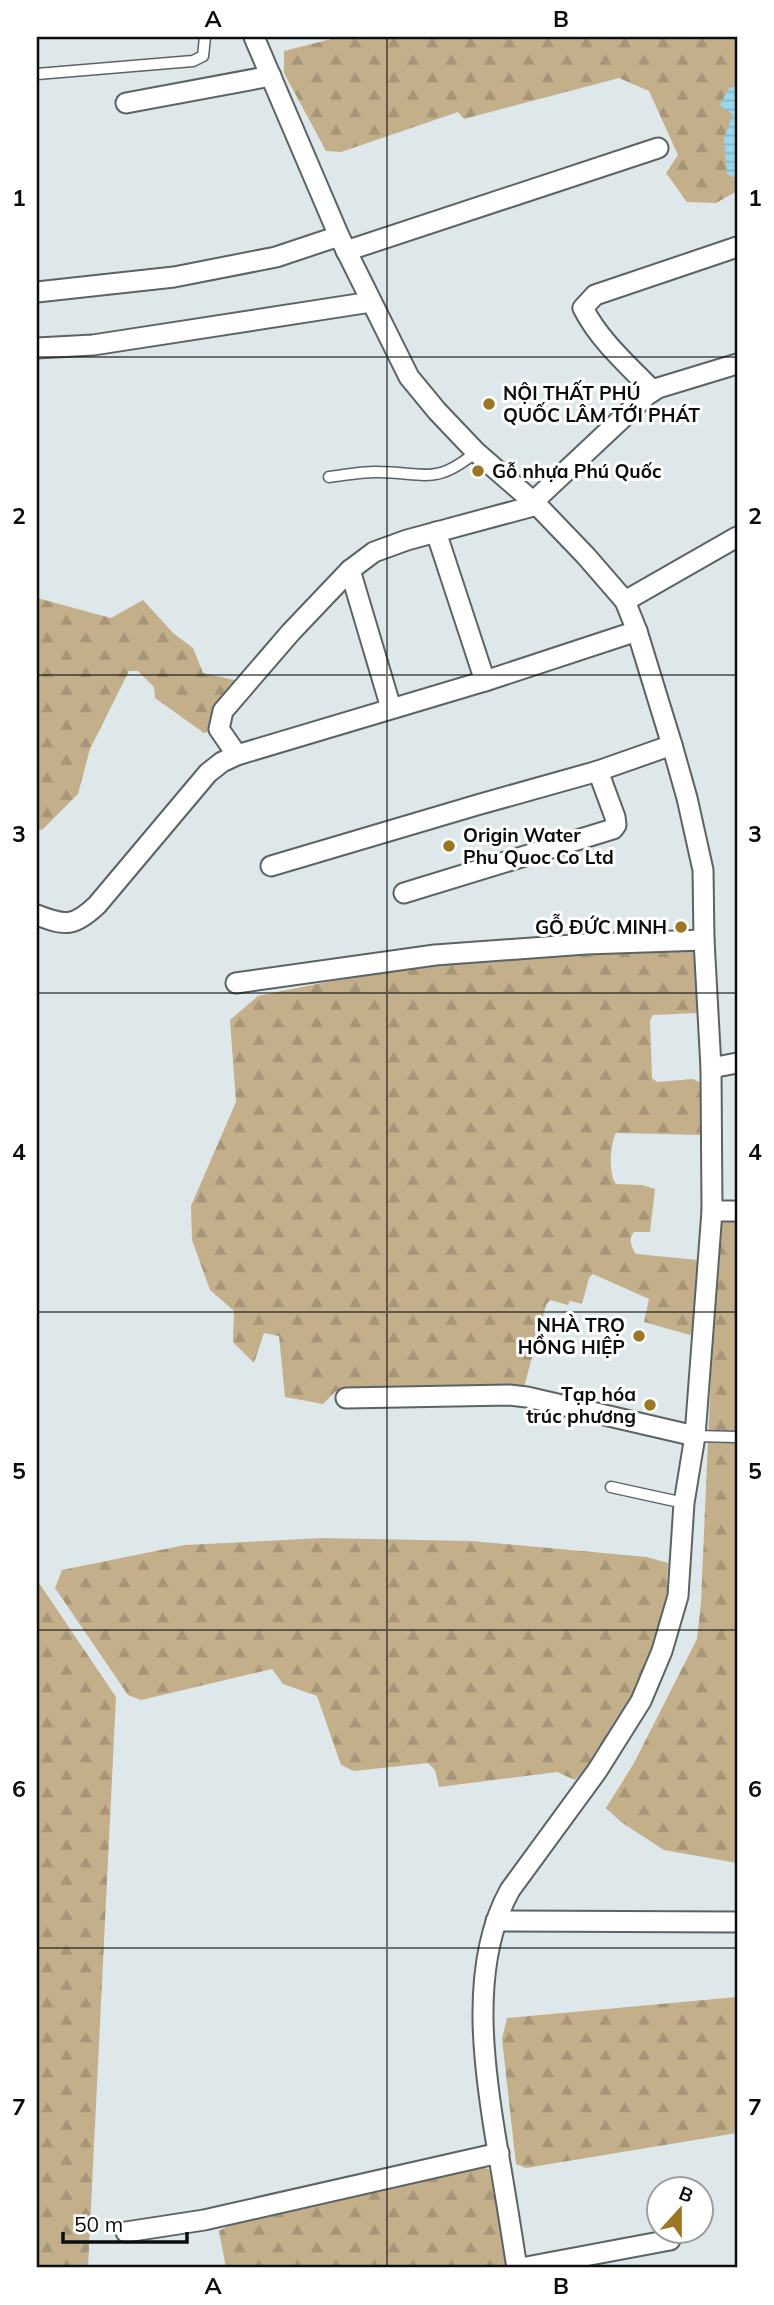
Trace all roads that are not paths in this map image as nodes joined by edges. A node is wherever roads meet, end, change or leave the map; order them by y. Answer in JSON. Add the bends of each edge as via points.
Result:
{"nodes":[{"id":1,"x":205,"y":37,"type":"edge"},
{"id":2,"x":254,"y":37,"type":"edge"},
{"id":3,"x":37,"y":74,"type":"edge"},
{"id":4,"x":271,"y":76,"type":"junction"},
{"id":5,"x":126,"y":103,"type":"dead end"},
{"id":6,"x":658,"y":148,"type":"dead end"},
{"id":7,"x":343,"y":243,"type":"junction"},
{"id":8,"x":737,"y":247,"type":"edge"},
{"id":9,"x":37,"y":292,"type":"edge"},
{"id":10,"x":371,"y":302,"type":"junction"},
{"id":11,"x":37,"y":348,"type":"edge"},
{"id":12,"x":737,"y":364,"type":"edge"},
{"id":13,"x":653,"y":391,"type":"junction"},
{"id":14,"x":476,"y":452,"type":"junction"},
{"id":15,"x":330,"y":477,"type":"dead end"},
{"id":16,"x":535,"y":504,"type":"junction"},
{"id":17,"x":436,"y":532,"type":"junction"},
{"id":18,"x":737,"y":537,"type":"edge"},
{"id":19,"x":350,"y":570,"type":"junction"},
{"id":20,"x":625,"y":601,"type":"junction"},
{"id":21,"x":637,"y":631,"type":"junction"},
{"id":22,"x":485,"y":681,"type":"junction"},
{"id":23,"x":391,"y":708,"type":"junction"},
{"id":24,"x":672,"y":745,"type":"junction"},
{"id":25,"x":237,"y":755,"type":"junction"},
{"id":26,"x":598,"y":771,"type":"junction"},
{"id":27,"x":271,"y":866,"type":"dead end"},
{"id":28,"x":404,"y":892,"type":"dead end"},
{"id":29,"x":37,"y":915,"type":"edge"},
{"id":30,"x":704,"y":940,"type":"junction"},
{"id":31,"x":236,"y":983,"type":"dead end"},
{"id":32,"x":737,"y":1063,"type":"edge"},
{"id":33,"x":711,"y":1068,"type":"junction"},
{"id":34,"x":712,"y":1211,"type":"junction"},
{"id":35,"x":737,"y":1211,"type":"edge"},
{"id":36,"x":346,"y":1398,"type":"dead end"},
{"id":37,"x":695,"y":1436,"type":"junction"},
{"id":38,"x":737,"y":1437,"type":"edge"},
{"id":39,"x":611,"y":1487,"type":"dead end"},
{"id":40,"x":684,"y":1503,"type":"junction"},
{"id":41,"x":496,"y":1921,"type":"junction"},
{"id":42,"x":737,"y":1922,"type":"edge"},
{"id":43,"x":499,"y":2153,"type":"junction"},
{"id":44,"x":126,"y":2232,"type":"dead end"},
{"id":45,"x":644,"y":2245,"type":"edge"},
{"id":46,"x":519,"y":2268,"type":"edge"}],
"edges":[{"from":1,"to":3,"type":"lane","via":[[203,56],[193,61]]},
{"from":2,"to":4,"type":"street"},
{"from":4,"to":5,"type":"street"},
{"from":4,"to":7,"type":"street"},
{"from":6,"to":7,"type":"street"},
{"from":7,"to":9,"type":"street","via":[[174,277]]},
{"from":7,"to":10,"type":"street"},
{"from":8,"to":13,"type":"street","via":[[595,295],[583,308],[602,337]]},
{"from":10,"to":11,"type":"street","via":[[93,345]]},
{"from":10,"to":14,"type":"street","via":[[409,377]]},
{"from":12,"to":13,"type":"street"},
{"from":13,"to":16,"type":"street"},
{"from":14,"to":15,"type":"lane","via":[[446,473]]},
{"from":14,"to":16,"type":"street"},
{"from":16,"to":17,"type":"street"},
{"from":16,"to":20,"type":"street"},
{"from":17,"to":19,"type":"street","via":[[374,552]]},
{"from":17,"to":22,"type":"street"},
{"from":18,"to":20,"type":"street"},
{"from":19,"to":23,"type":"street"},
{"from":19,"to":25,"type":"street","via":[[223,710],[219,729]]},
{"from":20,"to":21,"type":"street"},
{"from":21,"to":22,"type":"street"},
{"from":21,"to":24,"type":"street"},
{"from":22,"to":23,"type":"street"},
{"from":23,"to":25,"type":"street"},
{"from":24,"to":26,"type":"street"},
{"from":24,"to":30,"type":"street","via":[[703,870]]},
{"from":25,"to":29,"type":"street","via":[[208,773],[83,918],[69,924]]},
{"from":26,"to":27,"type":"street"},
{"from":26,"to":28,"type":"street","via":[[615,817],[612,829]]},
{"from":30,"to":31,"type":"street","via":[[435,955]]},
{"from":30,"to":33,"type":"street"},
{"from":32,"to":33,"type":"street"},
{"from":33,"to":34,"type":"street"},
{"from":34,"to":35,"type":"street"},
{"from":34,"to":37,"type":"street"},
{"from":36,"to":37,"type":"street","via":[[518,1396]]},
{"from":37,"to":38,"type":"lane"},
{"from":37,"to":40,"type":"street"},
{"from":39,"to":40,"type":"lane"},
{"from":40,"to":41,"type":"street","via":[[675,1613],[646,1692],[605,1760],[510,1890]]},
{"from":41,"to":42,"type":"street"},
{"from":41,"to":43,"type":"street","via":[[486,1977],[483,2046]]},
{"from":43,"to":44,"type":"street","via":[[204,2220]]},
{"from":43,"to":46,"type":"street"},
{"from":45,"to":46,"type":"street"}]}
